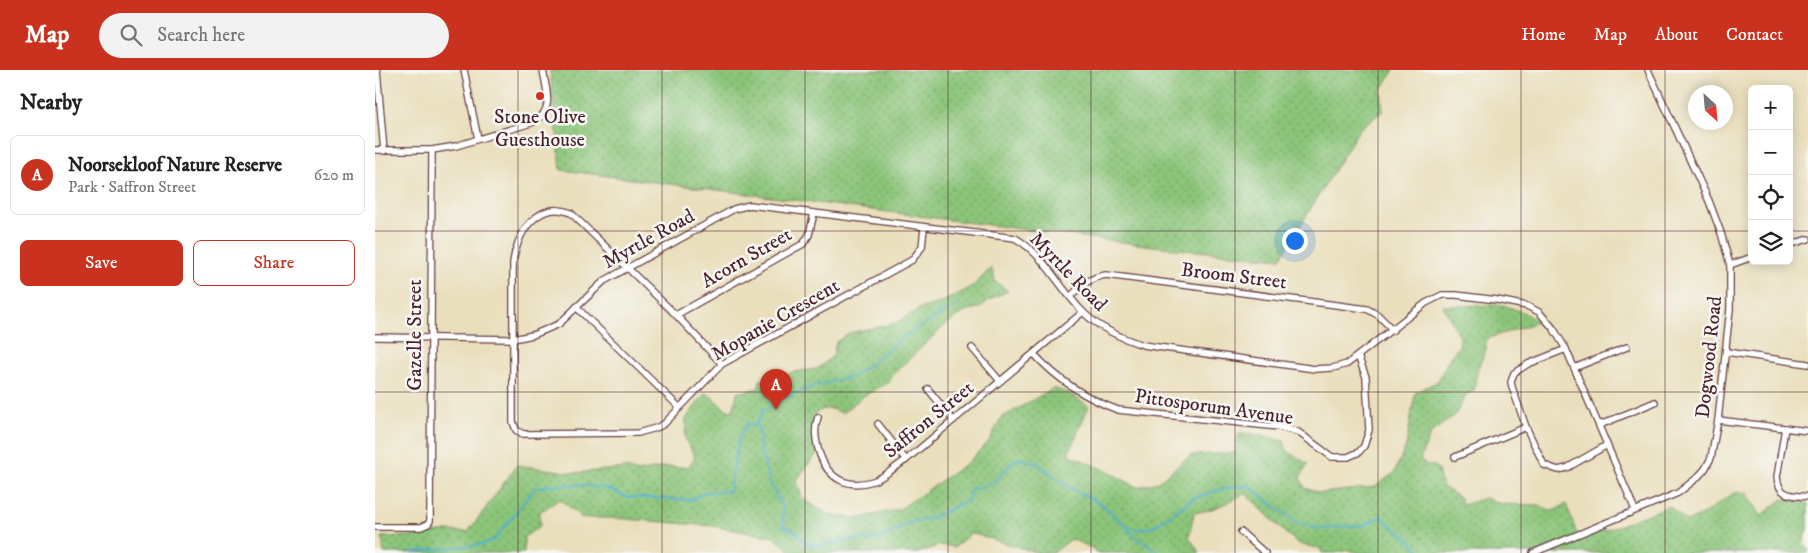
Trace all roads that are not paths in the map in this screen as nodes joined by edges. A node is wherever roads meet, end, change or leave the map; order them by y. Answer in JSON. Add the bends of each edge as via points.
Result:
{"nodes":[{"id":1,"x":377,"y":70,"type":"edge"},
{"id":2,"x":464,"y":70,"type":"edge"},
{"id":3,"x":543,"y":70,"type":"edge"},
{"id":4,"x":1648,"y":70,"type":"edge"},
{"id":5,"x":478,"y":139,"type":"junction"},
{"id":6,"x":375,"y":150,"type":"edge"},
{"id":7,"x":384,"y":150,"type":"junction"},
{"id":8,"x":432,"y":150,"type":"junction"},
{"id":9,"x":814,"y":213,"type":"junction"},
{"id":10,"x":924,"y":228,"type":"junction"},
{"id":11,"x":1808,"y":239,"type":"edge"},
{"id":12,"x":1793,"y":244,"type":"edge"},
{"id":13,"x":1748,"y":258,"type":"edge"},
{"id":14,"x":1730,"y":265,"type":"junction"},
{"id":15,"x":628,"y":267,"type":"junction"},
{"id":16,"x":1070,"y":297,"type":"junction"},
{"id":17,"x":576,"y":308,"type":"junction"},
{"id":18,"x":1083,"y":312,"type":"junction"},
{"id":19,"x":677,"y":315,"type":"junction"},
{"id":20,"x":1393,"y":330,"type":"junction"},
{"id":21,"x":375,"y":337,"type":"edge"},
{"id":22,"x":430,"y":337,"type":"junction"},
{"id":23,"x":513,"y":339,"type":"junction"},
{"id":24,"x":1627,"y":347,"type":"dead end"},
{"id":25,"x":973,"y":348,"type":"dead end"},
{"id":26,"x":1566,"y":349,"type":"junction"},
{"id":27,"x":1725,"y":352,"type":"junction"},
{"id":28,"x":1034,"y":354,"type":"junction"},
{"id":29,"x":1358,"y":356,"type":"junction"},
{"id":30,"x":723,"y":364,"type":"junction"},
{"id":31,"x":1808,"y":364,"type":"edge"},
{"id":32,"x":1574,"y":368,"type":"junction"},
{"id":33,"x":1000,"y":381,"type":"junction"},
{"id":34,"x":928,"y":389,"type":"dead end"},
{"id":35,"x":1655,"y":402,"type":"dead end"},
{"id":36,"x":679,"y":407,"type":"junction"},
{"id":37,"x":819,"y":418,"type":"dead end"},
{"id":38,"x":953,"y":420,"type":"junction"},
{"id":39,"x":1719,"y":420,"type":"junction"},
{"id":40,"x":877,"y":424,"type":"dead end"},
{"id":41,"x":1599,"y":425,"type":"junction"},
{"id":42,"x":1526,"y":427,"type":"junction"},
{"id":43,"x":1785,"y":428,"type":"junction"},
{"id":44,"x":1808,"y":431,"type":"edge"},
{"id":45,"x":1607,"y":445,"type":"junction"},
{"id":46,"x":1455,"y":457,"type":"dead end"},
{"id":47,"x":906,"y":460,"type":"junction"},
{"id":48,"x":1808,"y":497,"type":"edge"},
{"id":49,"x":1635,"y":510,"type":"junction"},
{"id":50,"x":375,"y":527,"type":"edge"},
{"id":51,"x":1241,"y":532,"type":"dead end"},
{"id":52,"x":1265,"y":553,"type":"edge"},
{"id":53,"x":1533,"y":553,"type":"edge"}],
"edges":[{"from":1,"to":7,"type":"street"},
{"from":2,"to":5,"type":"street"},
{"from":3,"to":5,"type":"street","via":[[547,97],[547,110],[543,116],[534,122]]},
{"from":4,"to":14,"type":"street","name":"Dogwood Road","via":[[1709,202]]},
{"from":5,"to":8,"type":"street"},
{"from":6,"to":7,"type":"street"},
{"from":7,"to":8,"type":"street"},
{"from":8,"to":22,"type":"street","name":"Gazelle Street"},
{"from":9,"to":10,"type":"street","name":"Myrtle Road"},
{"from":9,"to":15,"type":"street","name":"Myrtle Road","via":[[751,205],[739,207]]},
{"from":9,"to":19,"type":"street","name":"Acorn Street","via":[[809,235],[803,244]]},
{"from":10,"to":16,"type":"street","name":"Myrtle Road","via":[[1015,238],[1030,248]]},
{"from":10,"to":30,"type":"street","name":"Mopanie Crescent","via":[[922,247],[909,262]]},
{"from":11,"to":12,"type":"street"},
{"from":13,"to":14,"type":"street"},
{"from":14,"to":27,"type":"street","name":"Dogwood Road","via":[[1731,302]]},
{"from":15,"to":17,"type":"street","name":"Myrtle Road","via":[[605,280]]},
{"from":15,"to":19,"type":"street"},
{"from":15,"to":23,"type":"street","via":[[571,213],[561,209],[535,218],[526,227],[514,252]]},
{"from":16,"to":18,"type":"street","name":"Myrtle Road"},
{"from":16,"to":20,"type":"street","name":"Broom Street","via":[[1093,278],[1106,275],[1367,310],[1378,315]]},
{"from":17,"to":23,"type":"street","name":"Myrtle Road","via":[[548,330]]},
{"from":17,"to":36,"type":"street"},
{"from":18,"to":28,"type":"street","name":"Saffron Street"},
{"from":18,"to":29,"type":"street","name":"Myrtle Road","via":[[1121,338],[1143,345],[1315,369],[1340,367]]},
{"from":19,"to":30,"type":"street"},
{"from":20,"to":26,"type":"street","name":"Myrtle Road","via":[[1435,298],[1455,295],[1527,306],[1539,312]]},
{"from":20,"to":29,"type":"street","name":"Myrtle Road"},
{"from":21,"to":22,"type":"street","name":"Myrtle Road"},
{"from":22,"to":23,"type":"street","name":"Myrtle Road"},
{"from":22,"to":50,"type":"street","name":"Gazelle Street","via":[[430,521],[421,526]]},
{"from":23,"to":36,"type":"street","name":"Mopanie Crescent","via":[[513,422],[520,433],[638,433],[664,424]]},
{"from":24,"to":32,"type":"street"},
{"from":25,"to":33,"type":"street"},
{"from":26,"to":32,"type":"street","name":"Myrtle Road"},
{"from":26,"to":42,"type":"street","via":[[1514,373],[1511,382]]},
{"from":27,"to":31,"type":"street"},
{"from":27,"to":39,"type":"street","name":"Dogwood Road"},
{"from":28,"to":29,"type":"street","name":"Pittosporum Avenue","via":[[1064,382],[1109,407],[1279,427],[1298,432],[1332,457],[1348,457],[1359,452],[1369,430],[1366,377]]},
{"from":28,"to":33,"type":"street","name":"Saffron Street"},
{"from":30,"to":36,"type":"street","name":"Mopanie Crescent"},
{"from":32,"to":41,"type":"street","name":"Myrtle Road"},
{"from":33,"to":38,"type":"street","name":"Saffron Street"},
{"from":34,"to":38,"type":"street"},
{"from":35,"to":41,"type":"street"},
{"from":37,"to":47,"type":"street","name":"Saffron Street","via":[[815,426],[817,448],[830,474],[840,480],[857,484],[875,481]]},
{"from":38,"to":47,"type":"street","name":"Saffron Street"},
{"from":39,"to":43,"type":"street"},
{"from":39,"to":49,"type":"street","name":"Dogwood Road","via":[[1711,458],[1697,478],[1678,493]]},
{"from":40,"to":47,"type":"street"},
{"from":41,"to":45,"type":"street","name":"Myrtle Road"},
{"from":42,"to":45,"type":"street","via":[[1544,465],[1552,469],[1567,468]]},
{"from":42,"to":46,"type":"street"},
{"from":43,"to":44,"type":"street"},
{"from":43,"to":48,"type":"street","via":[[1778,485],[1786,494]]},
{"from":45,"to":49,"type":"street","name":"Myrtle Road"},
{"from":49,"to":53,"type":"street","name":"Dogwood Road"},
{"from":51,"to":52,"type":"street"}]}
